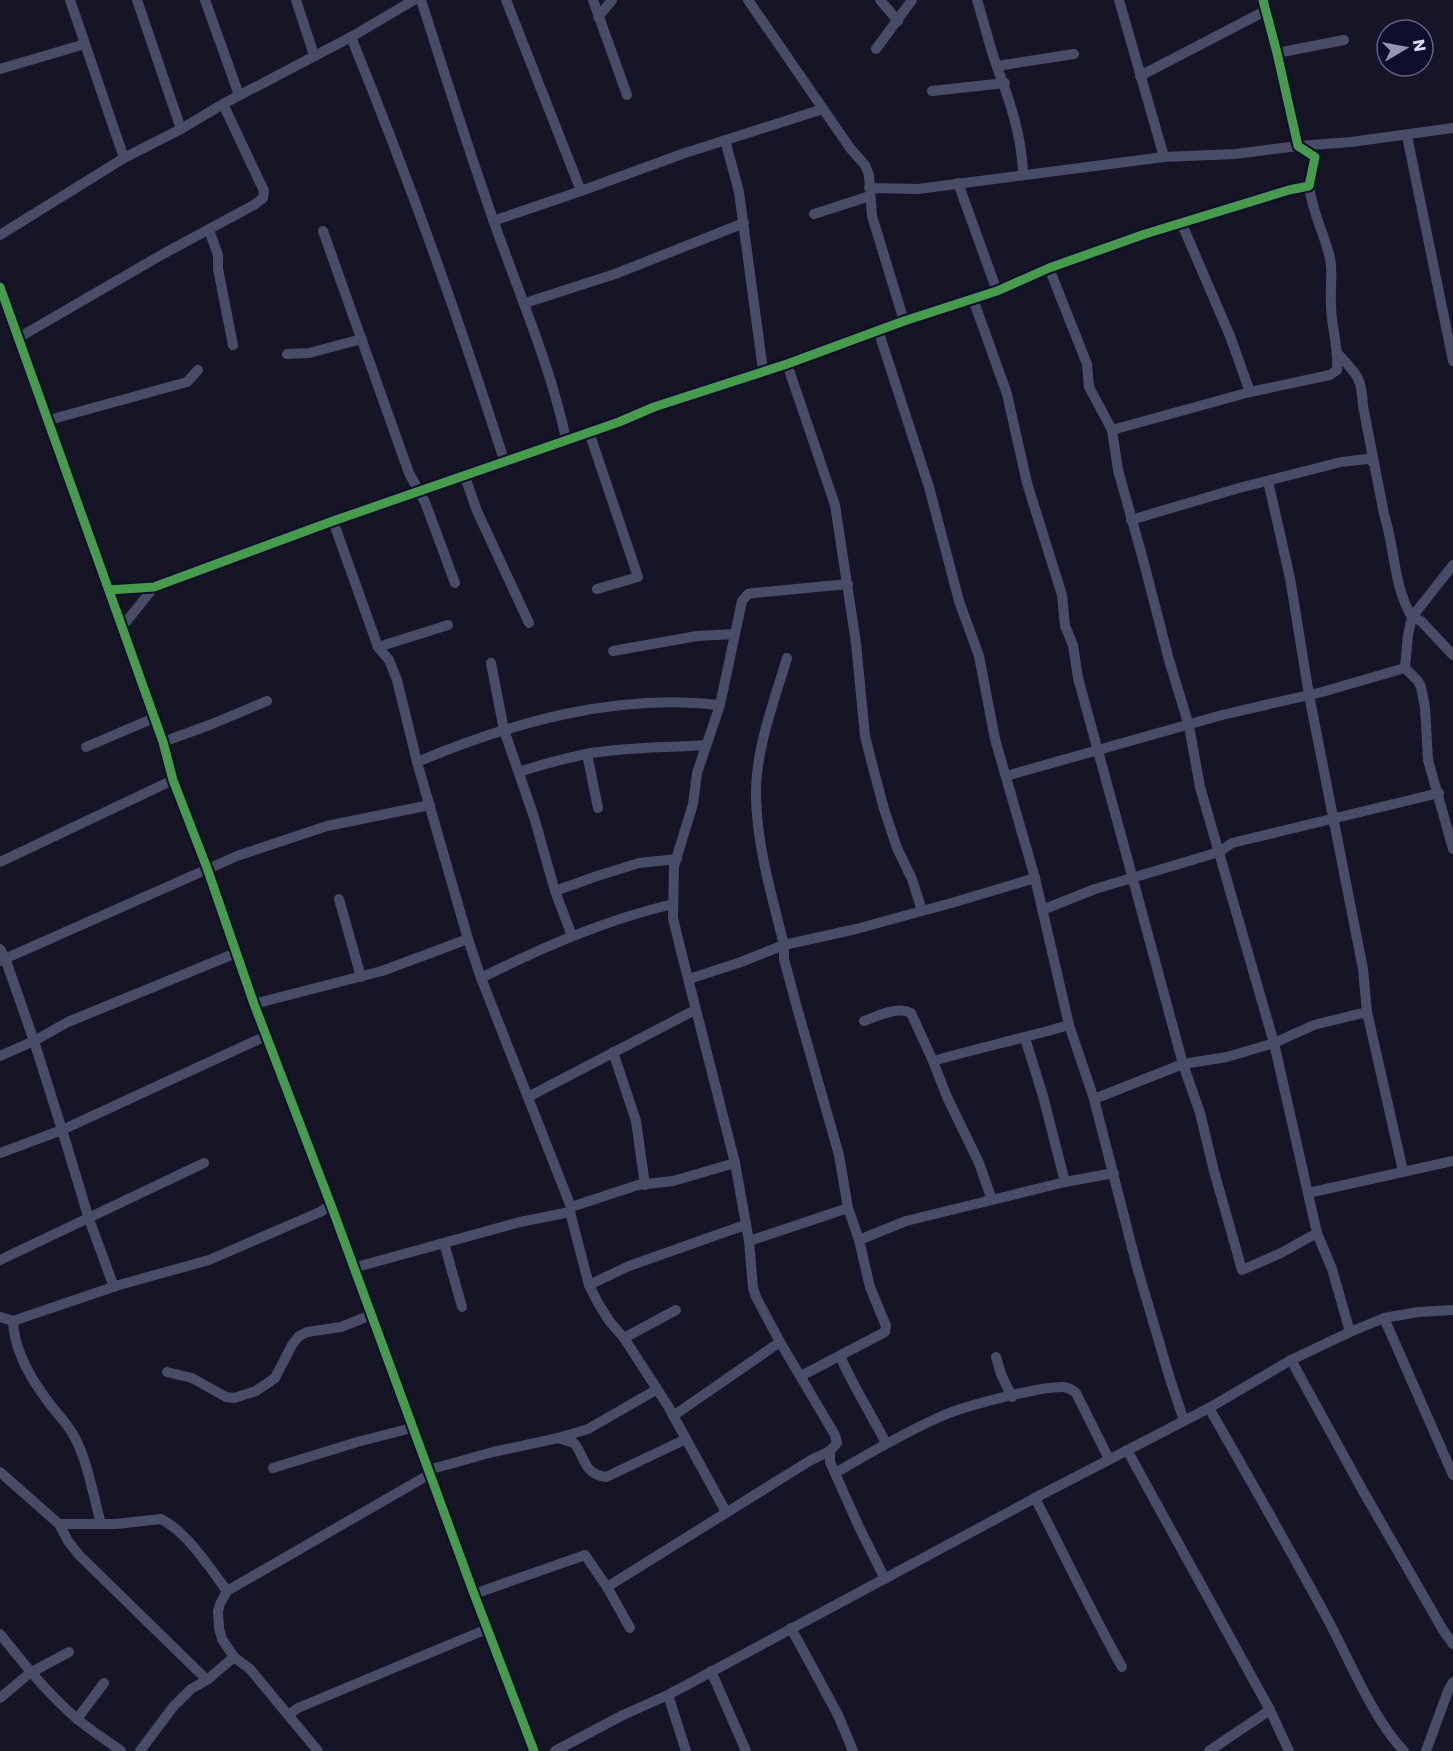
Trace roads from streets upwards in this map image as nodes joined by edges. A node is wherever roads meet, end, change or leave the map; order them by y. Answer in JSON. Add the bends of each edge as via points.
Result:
{"nodes":[{"id":1,"x":69,"y":0,"type":"edge"},
{"id":2,"x":137,"y":0,"type":"edge"},
{"id":3,"x":205,"y":0,"type":"edge"},
{"id":4,"x":296,"y":0,"type":"edge"},
{"id":5,"x":414,"y":0,"type":"edge"},
{"id":6,"x":421,"y":0,"type":"edge"},
{"id":7,"x":506,"y":0,"type":"edge"},
{"id":8,"x":593,"y":0,"type":"edge"},
{"id":9,"x":612,"y":0,"type":"edge"},
{"id":10,"x":748,"y":0,"type":"edge"},
{"id":11,"x":880,"y":0,"type":"edge"},
{"id":12,"x":912,"y":0,"type":"edge"},
{"id":13,"x":977,"y":0,"type":"edge"},
{"id":14,"x":1119,"y":0,"type":"edge"},
{"id":15,"x":1264,"y":5,"type":"edge"},
{"id":16,"x":598,"y":17,"type":"junction"},
{"id":17,"x":898,"y":21,"type":"junction"},
{"id":18,"x":351,"y":37,"type":"junction"},
{"id":19,"x":1344,"y":39,"type":"dead end"},
{"id":20,"x":85,"y":44,"type":"junction"},
{"id":21,"x":876,"y":49,"type":"dead end"},
{"id":22,"x":1277,"y":52,"type":"junction"},
{"id":23,"x":1074,"y":54,"type":"dead end"},
{"id":24,"x":314,"y":55,"type":"junction"},
{"id":25,"x":997,"y":66,"type":"junction"},
{"id":26,"x":0,"y":69,"type":"edge"},
{"id":27,"x":1140,"y":76,"type":"junction"},
{"id":28,"x":1005,"y":83,"type":"junction"},
{"id":29,"x":932,"y":91,"type":"dead end"},
{"id":30,"x":239,"y":95,"type":"junction"},
{"id":31,"x":627,"y":95,"type":"dead end"},
{"id":32,"x":223,"y":104,"type":"junction"},
{"id":33,"x":823,"y":109,"type":"junction"},
{"id":34,"x":1453,"y":128,"type":"edge"},
{"id":35,"x":181,"y":129,"type":"junction"},
{"id":36,"x":1407,"y":136,"type":"junction"},
{"id":37,"x":725,"y":140,"type":"junction"},
{"id":38,"x":1298,"y":146,"type":"junction"},
{"id":39,"x":1164,"y":157,"type":"junction"},
{"id":40,"x":124,"y":158,"type":"junction"},
{"id":41,"x":1023,"y":174,"type":"junction"},
{"id":42,"x":958,"y":183,"type":"junction"},
{"id":43,"x":1309,"y":186,"type":"junction"},
{"id":44,"x":581,"y":191,"type":"junction"},
{"id":45,"x":870,"y":192,"type":"junction"},
{"id":46,"x":814,"y":214,"type":"dead end"},
{"id":47,"x":493,"y":221,"type":"junction"},
{"id":48,"x":1181,"y":222,"type":"junction"},
{"id":49,"x":744,"y":223,"type":"junction"},
{"id":50,"x":209,"y":230,"type":"junction"},
{"id":51,"x":323,"y":231,"type":"dead end"},
{"id":52,"x":0,"y":235,"type":"edge"},
{"id":53,"x":1049,"y":268,"type":"junction"},
{"id":54,"x":0,"y":287,"type":"edge"},
{"id":55,"x":997,"y":291,"type":"junction"},
{"id":56,"x":973,"y":299,"type":"junction"},
{"id":57,"x":525,"y":303,"type":"junction"},
{"id":58,"x":904,"y":321,"type":"junction"},
{"id":59,"x":1450,"y":324,"type":"edge"},
{"id":60,"x":878,"y":330,"type":"junction"},
{"id":61,"x":18,"y":338,"type":"junction"},
{"id":62,"x":362,"y":339,"type":"junction"},
{"id":63,"x":233,"y":345,"type":"dead end"},
{"id":64,"x":1337,"y":353,"type":"junction"},
{"id":65,"x":287,"y":354,"type":"dead end"},
{"id":66,"x":1453,"y":361,"type":"edge"},
{"id":67,"x":786,"y":364,"type":"junction"},
{"id":68,"x":198,"y":369,"type":"dead end"},
{"id":69,"x":763,"y":370,"type":"junction"},
{"id":70,"x":1250,"y":392,"type":"junction"},
{"id":71,"x":49,"y":420,"type":"junction"},
{"id":72,"x":1112,"y":430,"type":"junction"},
{"id":73,"x":589,"y":432,"type":"junction"},
{"id":74,"x":566,"y":439,"type":"junction"},
{"id":75,"x":1374,"y":462,"type":"junction"},
{"id":76,"x":505,"y":463,"type":"junction"},
{"id":77,"x":465,"y":477,"type":"junction"},
{"id":78,"x":1268,"y":481,"type":"junction"},
{"id":79,"x":418,"y":493,"type":"junction"},
{"id":80,"x":1131,"y":520,"type":"junction"},
{"id":81,"x":333,"y":521,"type":"junction"},
{"id":82,"x":1453,"y":565,"type":"edge"},
{"id":83,"x":455,"y":583,"type":"dead end"},
{"id":84,"x":848,"y":584,"type":"junction"},
{"id":85,"x":154,"y":587,"type":"junction"},
{"id":86,"x":597,"y":589,"type":"dead end"},
{"id":87,"x":109,"y":590,"type":"junction"},
{"id":88,"x":1412,"y":617,"type":"junction"},
{"id":89,"x":530,"y":623,"type":"dead end"},
{"id":90,"x":448,"y":626,"type":"dead end"},
{"id":91,"x":122,"y":627,"type":"junction"},
{"id":92,"x":734,"y":634,"type":"junction"},
{"id":93,"x":378,"y":647,"type":"junction"},
{"id":94,"x":613,"y":651,"type":"dead end"},
{"id":95,"x":1453,"y":655,"type":"edge"},
{"id":96,"x":787,"y":658,"type":"dead end"},
{"id":97,"x":491,"y":663,"type":"dead end"},
{"id":98,"x":1405,"y":668,"type":"junction"},
{"id":99,"x":1309,"y":695,"type":"junction"},
{"id":100,"x":267,"y":701,"type":"dead end"},
{"id":101,"x":720,"y":705,"type":"junction"},
{"id":102,"x":154,"y":718,"type":"junction"},
{"id":103,"x":1189,"y":726,"type":"junction"},
{"id":104,"x":504,"y":730,"type":"junction"},
{"id":105,"x":163,"y":742,"type":"junction"},
{"id":106,"x":706,"y":745,"type":"junction"},
{"id":107,"x":86,"y":747,"type":"dead end"},
{"id":108,"x":1098,"y":750,"type":"junction"},
{"id":109,"x":587,"y":754,"type":"junction"},
{"id":110,"x":417,"y":762,"type":"junction"},
{"id":111,"x":519,"y":772,"type":"junction"},
{"id":112,"x":1006,"y":776,"type":"junction"},
{"id":113,"x":172,"y":780,"type":"junction"},
{"id":114,"x":1439,"y":793,"type":"junction"},
{"id":115,"x":430,"y":805,"type":"junction"},
{"id":116,"x":598,"y":808,"type":"dead end"},
{"id":117,"x":1334,"y":819,"type":"junction"},
{"id":118,"x":1453,"y":849,"type":"edge"},
{"id":119,"x":1219,"y":852,"type":"junction"},
{"id":120,"x":677,"y":859,"type":"junction"},
{"id":121,"x":0,"y":862,"type":"edge"},
{"id":122,"x":207,"y":868,"type":"junction"},
{"id":123,"x":1035,"y":878,"type":"junction"},
{"id":124,"x":1133,"y":878,"type":"junction"},
{"id":125,"x":555,"y":891,"type":"junction"},
{"id":126,"x":339,"y":899,"type":"dead end"},
{"id":127,"x":673,"y":904,"type":"junction"},
{"id":128,"x":1042,"y":910,"type":"junction"},
{"id":129,"x":922,"y":911,"type":"junction"},
{"id":130,"x":572,"y":936,"type":"junction"},
{"id":131,"x":468,"y":939,"type":"junction"},
{"id":132,"x":784,"y":945,"type":"junction"},
{"id":133,"x":236,"y":953,"type":"junction"},
{"id":134,"x":2,"y":956,"type":"edge"},
{"id":135,"x":361,"y":977,"type":"junction"},
{"id":136,"x":481,"y":978,"type":"junction"},
{"id":137,"x":689,"y":979,"type":"junction"},
{"id":138,"x":254,"y":1004,"type":"junction"},
{"id":139,"x":695,"y":1010,"type":"junction"},
{"id":140,"x":1367,"y":1012,"type":"junction"},
{"id":141,"x":864,"y":1021,"type":"dead end"},
{"id":142,"x":1069,"y":1025,"type":"junction"},
{"id":143,"x":266,"y":1036,"type":"junction"},
{"id":144,"x":1024,"y":1038,"type":"junction"},
{"id":145,"x":34,"y":1041,"type":"junction"},
{"id":146,"x":1274,"y":1043,"type":"junction"},
{"id":147,"x":613,"y":1052,"type":"junction"},
{"id":148,"x":0,"y":1056,"type":"edge"},
{"id":149,"x":933,"y":1061,"type":"junction"},
{"id":150,"x":1183,"y":1064,"type":"junction"},
{"id":151,"x":528,"y":1097,"type":"junction"},
{"id":152,"x":1094,"y":1099,"type":"junction"},
{"id":153,"x":62,"y":1130,"type":"junction"},
{"id":154,"x":0,"y":1154,"type":"edge"},
{"id":155,"x":1453,"y":1161,"type":"edge"},
{"id":156,"x":204,"y":1162,"type":"dead end"},
{"id":157,"x":735,"y":1163,"type":"junction"},
{"id":158,"x":1403,"y":1171,"type":"junction"},
{"id":159,"x":1114,"y":1173,"type":"junction"},
{"id":160,"x":1065,"y":1182,"type":"junction"},
{"id":161,"x":645,"y":1185,"type":"junction"},
{"id":162,"x":1308,"y":1193,"type":"junction"},
{"id":163,"x":992,"y":1200,"type":"junction"},
{"id":164,"x":331,"y":1205,"type":"junction"},
{"id":165,"x":848,"y":1208,"type":"junction"},
{"id":166,"x":570,"y":1210,"type":"junction"},
{"id":167,"x":89,"y":1219,"type":"junction"},
{"id":168,"x":745,"y":1225,"type":"junction"},
{"id":169,"x":1317,"y":1233,"type":"junction"},
{"id":170,"x":860,"y":1240,"type":"junction"},
{"id":171,"x":749,"y":1241,"type":"junction"},
{"id":172,"x":444,"y":1243,"type":"junction"},
{"id":173,"x":0,"y":1260,"type":"edge"},
{"id":174,"x":353,"y":1268,"type":"junction"},
{"id":175,"x":589,"y":1286,"type":"junction"},
{"id":176,"x":114,"y":1287,"type":"junction"},
{"id":177,"x":462,"y":1307,"type":"dead end"},
{"id":178,"x":676,"y":1310,"type":"dead end"},
{"id":179,"x":1453,"y":1310,"type":"edge"},
{"id":180,"x":371,"y":1315,"type":"junction"},
{"id":181,"x":0,"y":1317,"type":"edge"},
{"id":182,"x":1384,"y":1318,"type":"junction"},
{"id":183,"x":13,"y":1321,"type":"junction"},
{"id":184,"x":1350,"y":1332,"type":"junction"},
{"id":185,"x":624,"y":1338,"type":"junction"},
{"id":186,"x":780,"y":1342,"type":"junction"},
{"id":187,"x":840,"y":1356,"type":"junction"},
{"id":188,"x":996,"y":1357,"type":"dead end"},
{"id":189,"x":1291,"y":1360,"type":"junction"},
{"id":190,"x":167,"y":1372,"type":"dead end"},
{"id":191,"x":801,"y":1376,"type":"junction"},
{"id":192,"x":656,"y":1390,"type":"junction"},
{"id":193,"x":1012,"y":1396,"type":"junction"},
{"id":194,"x":1209,"y":1408,"type":"junction"},
{"id":195,"x":673,"y":1416,"type":"junction"},
{"id":196,"x":1184,"y":1420,"type":"junction"},
{"id":197,"x":412,"y":1428,"type":"junction"},
{"id":198,"x":558,"y":1438,"type":"junction"},
{"id":199,"x":686,"y":1439,"type":"junction"},
{"id":200,"x":886,"y":1443,"type":"junction"},
{"id":201,"x":1127,"y":1450,"type":"junction"},
{"id":202,"x":830,"y":1451,"type":"junction"},
{"id":203,"x":1109,"y":1459,"type":"junction"},
{"id":204,"x":273,"y":1468,"type":"dead end"},
{"id":205,"x":0,"y":1472,"type":"edge"},
{"id":206,"x":429,"y":1472,"type":"junction"},
{"id":207,"x":835,"y":1473,"type":"junction"},
{"id":208,"x":1453,"y":1476,"type":"edge"},
{"id":209,"x":1035,"y":1498,"type":"junction"},
{"id":210,"x":726,"y":1512,"type":"junction"},
{"id":211,"x":59,"y":1524,"type":"junction"},
{"id":212,"x":101,"y":1524,"type":"junction"},
{"id":213,"x":885,"y":1579,"type":"junction"},
{"id":214,"x":607,"y":1587,"type":"junction"},
{"id":215,"x":227,"y":1592,"type":"junction"},
{"id":216,"x":474,"y":1594,"type":"junction"},
{"id":217,"x":630,"y":1628,"type":"dead end"},
{"id":218,"x":791,"y":1628,"type":"junction"},
{"id":219,"x":487,"y":1629,"type":"junction"},
{"id":220,"x":0,"y":1634,"type":"edge"},
{"id":221,"x":1453,"y":1644,"type":"edge"},
{"id":222,"x":69,"y":1652,"type":"dead end"},
{"id":223,"x":234,"y":1657,"type":"junction"},
{"id":224,"x":1122,"y":1667,"type":"dead end"},
{"id":225,"x":711,"y":1671,"type":"junction"},
{"id":226,"x":30,"y":1673,"type":"junction"},
{"id":227,"x":207,"y":1680,"type":"junction"},
{"id":228,"x":1453,"y":1682,"type":"edge"},
{"id":229,"x":104,"y":1683,"type":"dead end"},
{"id":230,"x":668,"y":1695,"type":"junction"},
{"id":231,"x":0,"y":1698,"type":"edge"},
{"id":232,"x":1269,"y":1710,"type":"junction"},
{"id":233,"x":288,"y":1715,"type":"junction"},
{"id":234,"x":77,"y":1719,"type":"junction"},
{"id":235,"x":121,"y":1751,"type":"edge"},
{"id":236,"x":140,"y":1751,"type":"edge"},
{"id":237,"x":318,"y":1751,"type":"edge"},
{"id":238,"x":534,"y":1751,"type":"edge"},
{"id":239,"x":555,"y":1751,"type":"edge"},
{"id":240,"x":686,"y":1751,"type":"edge"},
{"id":241,"x":746,"y":1751,"type":"edge"},
{"id":242,"x":853,"y":1751,"type":"edge"},
{"id":243,"x":1209,"y":1751,"type":"edge"},
{"id":244,"x":1289,"y":1751,"type":"edge"},
{"id":245,"x":1404,"y":1751,"type":"edge"},
{"id":246,"x":1426,"y":1751,"type":"edge"}],
"edges":[{"from":1,"to":20,"type":"street"},
{"from":2,"to":35,"type":"street"},
{"from":3,"to":30,"type":"street"},
{"from":4,"to":24,"type":"street"},
{"from":5,"to":18,"type":"street"},
{"from":6,"to":47,"type":"street"},
{"from":7,"to":44,"type":"street"},
{"from":8,"to":16,"type":"street"},
{"from":9,"to":16,"type":"street"},
{"from":10,"to":33,"type":"street"},
{"from":11,"to":17,"type":"street"},
{"from":12,"to":17,"type":"street"},
{"from":13,"to":25,"type":"street"},
{"from":14,"to":27,"type":"street"},
{"from":15,"to":22,"type":"street"},
{"from":15,"to":27,"type":"street"},
{"from":16,"to":31,"type":"street"},
{"from":17,"to":21,"type":"street"},
{"from":18,"to":24,"type":"street"},
{"from":18,"to":76,"type":"street","via":[[410,184]]},
{"from":19,"to":22,"type":"street"},
{"from":20,"to":26,"type":"street"},
{"from":20,"to":40,"type":"street"},
{"from":22,"to":38,"type":"street"},
{"from":23,"to":25,"type":"street"},
{"from":24,"to":30,"type":"street"},
{"from":25,"to":28,"type":"street"},
{"from":27,"to":39,"type":"street"},
{"from":28,"to":29,"type":"street"},
{"from":28,"to":41,"type":"street","via":[[1022,153]]},
{"from":30,"to":32,"type":"street"},
{"from":32,"to":35,"type":"street"},
{"from":32,"to":50,"type":"street","via":[[264,191],[263,198],[254,206]]},
{"from":33,"to":37,"type":"street"},
{"from":33,"to":45,"type":"street","via":[[865,165]]},
{"from":34,"to":36,"type":"street"},
{"from":35,"to":40,"type":"street"},
{"from":36,"to":38,"type":"street"},
{"from":36,"to":59,"type":"street","via":[[1425,233]]},
{"from":37,"to":44,"type":"street"},
{"from":37,"to":49,"type":"street"},
{"from":38,"to":39,"type":"street"},
{"from":38,"to":43,"type":"street","via":[[1315,157]]},
{"from":39,"to":41,"type":"street"},
{"from":40,"to":52,"type":"street"},
{"from":41,"to":42,"type":"street"},
{"from":42,"to":45,"type":"street"},
{"from":42,"to":55,"type":"street"},
{"from":43,"to":48,"type":"street"},
{"from":43,"to":64,"type":"street","via":[[1330,259],[1331,314]]},
{"from":44,"to":47,"type":"street"},
{"from":45,"to":46,"type":"street"},
{"from":45,"to":58,"type":"street","via":[[872,216]]},
{"from":47,"to":57,"type":"street"},
{"from":48,"to":53,"type":"street"},
{"from":48,"to":70,"type":"street"},
{"from":49,"to":57,"type":"street","via":[[626,270]]},
{"from":49,"to":69,"type":"street"},
{"from":50,"to":61,"type":"street"},
{"from":50,"to":63,"type":"street","via":[[218,255]]},
{"from":51,"to":62,"type":"street"},
{"from":53,"to":55,"type":"street"},
{"from":53,"to":72,"type":"street","via":[[1087,364],[1089,387]]},
{"from":54,"to":61,"type":"street"},
{"from":55,"to":56,"type":"street"},
{"from":56,"to":58,"type":"street"},
{"from":56,"to":108,"type":"street","via":[[1007,394],[1027,483],[1062,595],[1065,626]]},
{"from":57,"to":74,"type":"street"},
{"from":58,"to":60,"type":"street"},
{"from":59,"to":66,"type":"street"},
{"from":60,"to":67,"type":"street"},
{"from":60,"to":112,"type":"street","via":[[979,656]]},
{"from":61,"to":71,"type":"street"},
{"from":62,"to":65,"type":"street","via":[[309,353]]},
{"from":62,"to":79,"type":"street"},
{"from":64,"to":70,"type":"street","via":[[1336,370],[1330,375]]},
{"from":64,"to":75,"type":"street","via":[[1355,370],[1363,393]]},
{"from":67,"to":69,"type":"street"},
{"from":67,"to":84,"type":"street","via":[[835,505]]},
{"from":68,"to":71,"type":"street","via":[[187,382]]},
{"from":69,"to":73,"type":"street"},
{"from":70,"to":72,"type":"street"},
{"from":71,"to":87,"type":"street"},
{"from":72,"to":80,"type":"street"},
{"from":73,"to":74,"type":"street"},
{"from":73,"to":86,"type":"street","via":[[638,577]]},
{"from":74,"to":76,"type":"street"},
{"from":75,"to":78,"type":"street","via":[[1341,462]]},
{"from":75,"to":88,"type":"street","via":[[1404,604]]},
{"from":76,"to":77,"type":"street"},
{"from":77,"to":79,"type":"street"},
{"from":77,"to":89,"type":"street"},
{"from":78,"to":80,"type":"street"},
{"from":78,"to":99,"type":"street","via":[[1292,589]]},
{"from":79,"to":81,"type":"street"},
{"from":79,"to":83,"type":"street"},
{"from":80,"to":103,"type":"street"},
{"from":81,"to":85,"type":"street"},
{"from":81,"to":93,"type":"street"},
{"from":82,"to":88,"type":"street"},
{"from":84,"to":92,"type":"street","via":[[748,594],[742,601]]},
{"from":84,"to":129,"type":"street","via":[[869,752],[884,809]]},
{"from":85,"to":87,"type":"street"},
{"from":85,"to":91,"type":"street"},
{"from":87,"to":91,"type":"street"},
{"from":88,"to":95,"type":"street","via":[[1421,621]]},
{"from":88,"to":98,"type":"street"},
{"from":90,"to":93,"type":"street"},
{"from":91,"to":102,"type":"street"},
{"from":92,"to":94,"type":"street","via":[[697,636]]},
{"from":92,"to":101,"type":"street"},
{"from":93,"to":110,"type":"street","via":[[389,660],[397,680]]},
{"from":96,"to":132,"type":"street","via":[[763,744],[756,796],[765,868]]},
{"from":97,"to":104,"type":"street"},
{"from":98,"to":99,"type":"street"},
{"from":98,"to":114,"type":"street","via":[[1421,687],[1428,760]]},
{"from":99,"to":103,"type":"street"},
{"from":99,"to":117,"type":"street"},
{"from":100,"to":105,"type":"street"},
{"from":101,"to":104,"type":"street","via":[[689,701],[615,704]]},
{"from":101,"to":106,"type":"street"},
{"from":102,"to":105,"type":"street"},
{"from":102,"to":107,"type":"street"},
{"from":103,"to":108,"type":"street"},
{"from":103,"to":119,"type":"street","via":[[1200,787]]},
{"from":104,"to":110,"type":"street"},
{"from":104,"to":111,"type":"street"},
{"from":105,"to":113,"type":"street"},
{"from":106,"to":109,"type":"street"},
{"from":106,"to":120,"type":"street"},
{"from":108,"to":112,"type":"street"},
{"from":108,"to":124,"type":"street"},
{"from":109,"to":111,"type":"street"},
{"from":109,"to":116,"type":"street"},
{"from":110,"to":115,"type":"street"},
{"from":111,"to":125,"type":"street"},
{"from":112,"to":123,"type":"street"},
{"from":113,"to":121,"type":"street"},
{"from":113,"to":122,"type":"street"},
{"from":114,"to":117,"type":"street"},
{"from":114,"to":118,"type":"street"},
{"from":115,"to":122,"type":"street","via":[[327,826]]},
{"from":115,"to":131,"type":"street"},
{"from":117,"to":119,"type":"street","via":[[1232,843]]},
{"from":117,"to":140,"type":"street","via":[[1363,969]]},
{"from":119,"to":124,"type":"street"},
{"from":119,"to":146,"type":"street"},
{"from":120,"to":125,"type":"street","via":[[639,863]]},
{"from":120,"to":127,"type":"street"},
{"from":122,"to":133,"type":"street"},
{"from":122,"to":134,"type":"street"},
{"from":123,"to":128,"type":"street"},
{"from":123,"to":129,"type":"street"},
{"from":124,"to":128,"type":"street"},
{"from":124,"to":150,"type":"street"},
{"from":125,"to":130,"type":"street"},
{"from":126,"to":135,"type":"street"},
{"from":127,"to":130,"type":"street"},
{"from":127,"to":137,"type":"street"},
{"from":128,"to":142,"type":"street"},
{"from":129,"to":132,"type":"street"},
{"from":130,"to":136,"type":"street"},
{"from":131,"to":135,"type":"street"},
{"from":131,"to":136,"type":"street"},
{"from":132,"to":137,"type":"street"},
{"from":132,"to":165,"type":"street","via":[[784,959],[839,1155]]},
{"from":133,"to":138,"type":"street"},
{"from":133,"to":145,"type":"street","via":[[68,1022]]},
{"from":134,"to":145,"type":"street"},
{"from":135,"to":138,"type":"street"},
{"from":136,"to":151,"type":"street"},
{"from":137,"to":139,"type":"street"},
{"from":138,"to":143,"type":"street"},
{"from":139,"to":147,"type":"street"},
{"from":139,"to":157,"type":"street"},
{"from":140,"to":146,"type":"street","via":[[1314,1025]]},
{"from":140,"to":158,"type":"street"},
{"from":141,"to":149,"type":"street","via":[[894,1011],[911,1013]]},
{"from":142,"to":144,"type":"street"},
{"from":142,"to":152,"type":"street"},
{"from":143,"to":153,"type":"street"},
{"from":143,"to":164,"type":"street"},
{"from":144,"to":149,"type":"street"},
{"from":144,"to":160,"type":"street"},
{"from":145,"to":148,"type":"street"},
{"from":145,"to":153,"type":"street"},
{"from":146,"to":150,"type":"street","via":[[1227,1058]]},
{"from":146,"to":162,"type":"street"},
{"from":147,"to":151,"type":"street"},
{"from":147,"to":161,"type":"street","via":[[636,1121]]},
{"from":149,"to":163,"type":"street"},
{"from":150,"to":152,"type":"street"},
{"from":150,"to":169,"type":"street","via":[[1242,1270]]},
{"from":151,"to":166,"type":"street"},
{"from":152,"to":159,"type":"street"},
{"from":153,"to":154,"type":"street"},
{"from":153,"to":167,"type":"street"},
{"from":155,"to":158,"type":"street"},
{"from":156,"to":167,"type":"street"},
{"from":157,"to":161,"type":"street"},
{"from":157,"to":168,"type":"street"},
{"from":158,"to":162,"type":"street"},
{"from":159,"to":160,"type":"street"},
{"from":159,"to":196,"type":"street","via":[[1137,1267]]},
{"from":160,"to":163,"type":"street"},
{"from":161,"to":166,"type":"street"},
{"from":162,"to":169,"type":"street"},
{"from":163,"to":170,"type":"street","via":[[906,1221]]},
{"from":164,"to":174,"type":"street"},
{"from":164,"to":176,"type":"street","via":[[209,1260]]},
{"from":165,"to":170,"type":"street"},
{"from":165,"to":171,"type":"street"},
{"from":166,"to":172,"type":"street"},
{"from":166,"to":175,"type":"street"},
{"from":167,"to":173,"type":"street"},
{"from":167,"to":176,"type":"street"},
{"from":168,"to":171,"type":"street"},
{"from":168,"to":175,"type":"street","via":[[629,1266]]},
{"from":169,"to":184,"type":"street"},
{"from":170,"to":187,"type":"street","via":[[885,1332]]},
{"from":171,"to":186,"type":"street","via":[[753,1288]]},
{"from":172,"to":174,"type":"street"},
{"from":172,"to":177,"type":"street"},
{"from":174,"to":180,"type":"street"},
{"from":175,"to":185,"type":"street"},
{"from":176,"to":183,"type":"street"},
{"from":178,"to":185,"type":"street"},
{"from":179,"to":182,"type":"street"},
{"from":180,"to":190,"type":"street","via":[[299,1336],[274,1378],[256,1391],[234,1398],[192,1378]]},
{"from":180,"to":197,"type":"street"},
{"from":181,"to":183,"type":"street"},
{"from":182,"to":184,"type":"street"},
{"from":182,"to":208,"type":"street"},
{"from":183,"to":212,"type":"street","via":[[21,1357],[44,1397],[76,1438]]},
{"from":184,"to":189,"type":"street"},
{"from":185,"to":192,"type":"street"},
{"from":186,"to":191,"type":"street"},
{"from":186,"to":195,"type":"street"},
{"from":187,"to":191,"type":"street"},
{"from":187,"to":200,"type":"street"},
{"from":188,"to":193,"type":"street"},
{"from":189,"to":194,"type":"street"},
{"from":189,"to":221,"type":"street"},
{"from":191,"to":202,"type":"street","via":[[835,1435],[837,1443]]},
{"from":192,"to":195,"type":"street"},
{"from":192,"to":198,"type":"street","via":[[588,1429]]},
{"from":193,"to":200,"type":"street","via":[[944,1415]]},
{"from":193,"to":203,"type":"street","via":[[1050,1388],[1072,1389]]},
{"from":194,"to":196,"type":"street"},
{"from":194,"to":245,"type":"street","via":[[1383,1723]]},
{"from":195,"to":199,"type":"street"},
{"from":196,"to":201,"type":"street"},
{"from":197,"to":204,"type":"street"},
{"from":197,"to":206,"type":"street"},
{"from":198,"to":199,"type":"street","via":[[573,1443],[588,1469],[606,1477]]},
{"from":198,"to":206,"type":"street","via":[[493,1452]]},
{"from":199,"to":210,"type":"street"},
{"from":200,"to":207,"type":"street"},
{"from":201,"to":203,"type":"street"},
{"from":201,"to":232,"type":"street"},
{"from":202,"to":207,"type":"street"},
{"from":202,"to":210,"type":"street"},
{"from":203,"to":209,"type":"street"},
{"from":205,"to":211,"type":"street"},
{"from":206,"to":215,"type":"street"},
{"from":206,"to":216,"type":"street"},
{"from":207,"to":213,"type":"street"},
{"from":209,"to":213,"type":"street"},
{"from":209,"to":224,"type":"street"},
{"from":210,"to":214,"type":"street"},
{"from":211,"to":212,"type":"street"},
{"from":211,"to":227,"type":"street","via":[[79,1555]]},
{"from":212,"to":215,"type":"street","via":[[161,1519],[167,1522],[204,1560]]},
{"from":213,"to":218,"type":"street"},
{"from":214,"to":216,"type":"street","via":[[585,1555]]},
{"from":214,"to":217,"type":"street"},
{"from":215,"to":223,"type":"street","via":[[218,1620],[222,1639]]},
{"from":216,"to":219,"type":"street"},
{"from":218,"to":225,"type":"street"},
{"from":218,"to":242,"type":"street"},
{"from":219,"to":233,"type":"street"},
{"from":219,"to":238,"type":"street"},
{"from":220,"to":226,"type":"street"},
{"from":222,"to":226,"type":"street"},
{"from":223,"to":227,"type":"street"},
{"from":223,"to":233,"type":"street","via":[[250,1669]]},
{"from":225,"to":230,"type":"street"},
{"from":225,"to":241,"type":"street"},
{"from":226,"to":231,"type":"street"},
{"from":226,"to":234,"type":"street"},
{"from":227,"to":236,"type":"street","via":[[173,1707]]},
{"from":228,"to":246,"type":"street"},
{"from":229,"to":234,"type":"street"},
{"from":230,"to":239,"type":"street"},
{"from":230,"to":240,"type":"street"},
{"from":232,"to":243,"type":"street"},
{"from":232,"to":244,"type":"street"},
{"from":233,"to":237,"type":"street"},
{"from":234,"to":235,"type":"street"}]}
